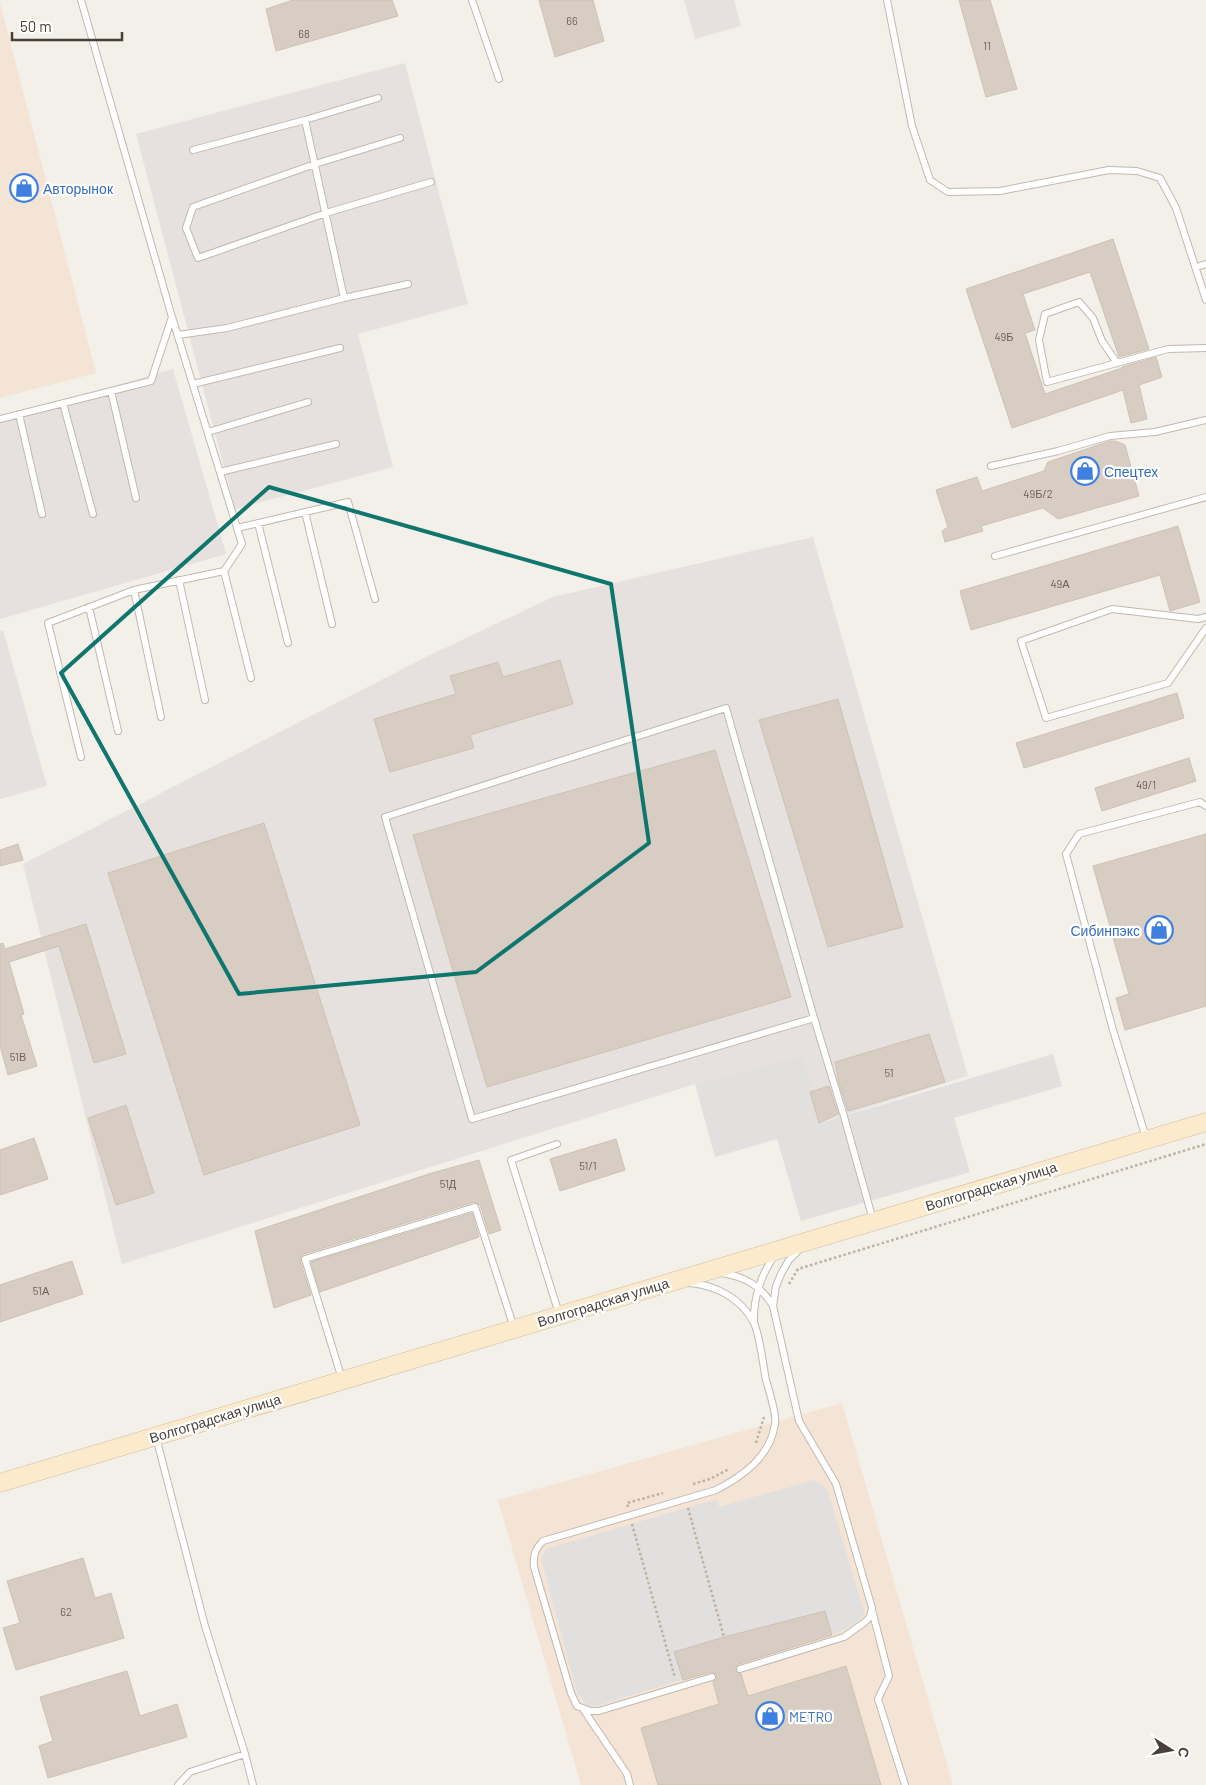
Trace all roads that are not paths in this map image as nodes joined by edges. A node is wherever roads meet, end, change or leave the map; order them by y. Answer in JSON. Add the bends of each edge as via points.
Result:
{"nodes":[{"id":1,"x":81,"y":0,"type":"edge"},
{"id":2,"x":472,"y":0,"type":"edge"},
{"id":3,"x":887,"y":0,"type":"edge"},
{"id":4,"x":499,"y":79,"type":"dead end"},
{"id":5,"x":378,"y":98,"type":"dead end"},
{"id":6,"x":306,"y":120,"type":"junction"},
{"id":7,"x":400,"y":138,"type":"dead end"},
{"id":8,"x":193,"y":150,"type":"dead end"},
{"id":9,"x":315,"y":164,"type":"junction"},
{"id":10,"x":431,"y":182,"type":"dead end"},
{"id":11,"x":326,"y":212,"type":"junction"},
{"id":12,"x":1206,"y":264,"type":"edge"},
{"id":13,"x":1196,"y":267,"type":"junction"},
{"id":14,"x":408,"y":284,"type":"dead end"},
{"id":15,"x":344,"y":298,"type":"junction"},
{"id":16,"x":1206,"y":300,"type":"edge"},
{"id":17,"x":172,"y":317,"type":"junction"},
{"id":18,"x":178,"y":335,"type":"junction"},
{"id":19,"x":340,"y":348,"type":"dead end"},
{"id":20,"x":1206,"y":348,"type":"edge"},
{"id":21,"x":1117,"y":363,"type":"junction"},
{"id":22,"x":193,"y":384,"type":"junction"},
{"id":23,"x":111,"y":391,"type":"junction"},
{"id":24,"x":308,"y":402,"type":"dead end"},
{"id":25,"x":63,"y":403,"type":"junction"},
{"id":26,"x":19,"y":414,"type":"junction"},
{"id":27,"x":0,"y":420,"type":"edge"},
{"id":28,"x":1206,"y":420,"type":"edge"},
{"id":29,"x":208,"y":432,"type":"junction"},
{"id":30,"x":336,"y":444,"type":"dead end"},
{"id":31,"x":991,"y":466,"type":"dead end"},
{"id":32,"x":220,"y":472,"type":"junction"},
{"id":33,"x":1206,"y":497,"type":"edge"},
{"id":34,"x":136,"y":498,"type":"dead end"},
{"id":35,"x":305,"y":512,"type":"junction"},
{"id":36,"x":42,"y":514,"type":"dead end"},
{"id":37,"x":93,"y":514,"type":"dead end"},
{"id":38,"x":258,"y":523,"type":"junction"},
{"id":39,"x":237,"y":528,"type":"junction"},
{"id":40,"x":995,"y":556,"type":"dead end"},
{"id":41,"x":224,"y":571,"type":"junction"},
{"id":42,"x":179,"y":580,"type":"junction"},
{"id":43,"x":134,"y":590,"type":"junction"},
{"id":44,"x":375,"y":599,"type":"dead end"},
{"id":45,"x":89,"y":607,"type":"junction"},
{"id":46,"x":1206,"y":617,"type":"edge"},
{"id":47,"x":332,"y":624,"type":"dead end"},
{"id":48,"x":1206,"y":628,"type":"edge"},
{"id":49,"x":288,"y":643,"type":"dead end"},
{"id":50,"x":251,"y":678,"type":"dead end"},
{"id":51,"x":205,"y":700,"type":"dead end"},
{"id":52,"x":161,"y":717,"type":"dead end"},
{"id":53,"x":118,"y":731,"type":"dead end"},
{"id":54,"x":81,"y":757,"type":"dead end"},
{"id":55,"x":1206,"y":806,"type":"edge"},
{"id":56,"x":814,"y":1018,"type":"junction"},
{"id":57,"x":1206,"y":1122,"type":"edge"},
{"id":58,"x":1147,"y":1140,"type":"junction"},
{"id":59,"x":557,"y":1144,"type":"dead end"},
{"id":60,"x":873,"y":1222,"type":"junction"},
{"id":61,"x":813,"y":1240,"type":"junction"},
{"id":62,"x":778,"y":1250,"type":"junction"},
{"id":63,"x":699,"y":1274,"type":"junction"},
{"id":64,"x":672,"y":1282,"type":"junction"},
{"id":65,"x":759,"y":1288,"type":"junction"},
{"id":66,"x":773,"y":1306,"type":"junction"},
{"id":67,"x":560,"y":1315,"type":"junction"},
{"id":68,"x":754,"y":1325,"type":"junction"},
{"id":69,"x":515,"y":1329,"type":"junction"},
{"id":70,"x":342,"y":1380,"type":"junction"},
{"id":71,"x":155,"y":1436,"type":"junction"},
{"id":72,"x":1,"y":1479,"type":"edge"},
{"id":73,"x":872,"y":1608,"type":"junction"},
{"id":74,"x":740,"y":1669,"type":"dead end"},
{"id":75,"x":712,"y":1677,"type":"dead end"},
{"id":76,"x":583,"y":1709,"type":"junction"},
{"id":77,"x":245,"y":1754,"type":"junction"},
{"id":78,"x":178,"y":1785,"type":"edge"},
{"id":79,"x":253,"y":1785,"type":"edge"},
{"id":80,"x":630,"y":1785,"type":"edge"},
{"id":81,"x":905,"y":1785,"type":"edge"}],
"edges":[{"from":1,"to":17,"type":"lane"},
{"from":2,"to":4,"type":"lane"},
{"from":3,"to":13,"type":"lane","via":[[912,126],[930,180],[948,192],[1000,191],[1108,170],[1137,171],[1160,178],[1176,208]]},
{"from":5,"to":6,"type":"lane"},
{"from":6,"to":8,"type":"lane"},
{"from":6,"to":9,"type":"lane"},
{"from":7,"to":9,"type":"lane"},
{"from":9,"to":11,"type":"lane"},
{"from":9,"to":11,"type":"lane","via":[[193,207],[186,228],[198,258]]},
{"from":10,"to":11,"type":"lane"},
{"from":11,"to":15,"type":"lane"},
{"from":12,"to":13,"type":"lane"},
{"from":13,"to":16,"type":"lane"},
{"from":14,"to":15,"type":"lane"},
{"from":15,"to":18,"type":"lane","via":[[227,328]]},
{"from":17,"to":18,"type":"lane"},
{"from":17,"to":23,"type":"lane","via":[[151,381]]},
{"from":18,"to":22,"type":"lane"},
{"from":19,"to":22,"type":"lane"},
{"from":20,"to":21,"type":"lane","via":[[1168,349]]},
{"from":21,"to":21,"type":"lane","via":[[1046,382],[1039,340],[1045,314],[1079,302],[1093,318],[1102,341]]},
{"from":22,"to":29,"type":"lane"},
{"from":23,"to":25,"type":"lane"},
{"from":23,"to":34,"type":"lane"},
{"from":24,"to":29,"type":"lane"},
{"from":25,"to":26,"type":"lane"},
{"from":25,"to":37,"type":"lane"},
{"from":26,"to":27,"type":"lane"},
{"from":26,"to":36,"type":"lane"},
{"from":28,"to":31,"type":"lane","via":[[1155,432],[1110,436]]},
{"from":29,"to":32,"type":"lane"},
{"from":30,"to":32,"type":"lane"},
{"from":32,"to":39,"type":"lane"},
{"from":33,"to":40,"type":"lane"},
{"from":35,"to":38,"type":"lane"},
{"from":35,"to":44,"type":"lane","via":[[348,502]]},
{"from":35,"to":47,"type":"lane"},
{"from":38,"to":39,"type":"lane"},
{"from":38,"to":49,"type":"lane"},
{"from":39,"to":41,"type":"lane","via":[[242,544]]},
{"from":41,"to":42,"type":"lane"},
{"from":41,"to":50,"type":"lane"},
{"from":42,"to":43,"type":"lane"},
{"from":42,"to":51,"type":"lane"},
{"from":43,"to":45,"type":"lane"},
{"from":43,"to":52,"type":"lane"},
{"from":45,"to":53,"type":"lane"},
{"from":45,"to":54,"type":"lane","via":[[48,622]]},
{"from":46,"to":48,"type":"lane","via":[[1198,619],[1112,609],[1021,641],[1046,718],[1168,683]]},
{"from":55,"to":58,"type":"lane","via":[[1200,802],[1079,834],[1066,854],[1113,1030]]},
{"from":56,"to":56,"type":"lane","via":[[472,1119],[385,817],[726,708]]},
{"from":56,"to":60,"type":"lane"},
{"from":57,"to":58,"type":"main road","name":"Волгоградская улица"},
{"from":58,"to":60,"type":"main road","name":"Волгоградская улица"},
{"from":59,"to":67,"type":"lane","via":[[511,1160]]},
{"from":60,"to":61,"type":"main road","name":"Волгоградская улица"},
{"from":61,"to":62,"type":"main road","name":"Волгоградская улица"},
{"from":61,"to":66,"type":"lane","via":[[789,1260],[776,1286]]},
{"from":62,"to":63,"type":"main road","name":"Волгоградская улица"},
{"from":62,"to":65,"type":"lane"},
{"from":63,"to":64,"type":"main road","name":"Волгоградская улица"},
{"from":63,"to":65,"type":"lane","via":[[737,1276]]},
{"from":64,"to":67,"type":"main road","name":"Волгоградская улица"},
{"from":64,"to":68,"type":"lane","via":[[692,1283],[725,1292],[744,1308]]},
{"from":65,"to":66,"type":"lane"},
{"from":65,"to":68,"type":"lane","via":[[754,1304]]},
{"from":66,"to":73,"type":"lane","via":[[799,1421],[836,1484]]},
{"from":67,"to":69,"type":"main road","name":"Волгоградская улица"},
{"from":68,"to":76,"type":"lane","via":[[776,1423],[765,1452],[755,1464],[738,1479],[716,1490],[543,1541],[533,1555],[571,1693],[577,1706]]},
{"from":69,"to":70,"type":"main road","name":"Волгоградская улица"},
{"from":69,"to":70,"type":"lane","via":[[475,1207],[305,1259]]},
{"from":70,"to":71,"type":"main road","name":"Волгоградская улица"},
{"from":71,"to":72,"type":"main road","name":"Волгоградская улица"},
{"from":71,"to":77,"type":"lane","via":[[205,1626]]},
{"from":73,"to":74,"type":"lane","via":[[870,1617],[844,1637]]},
{"from":73,"to":81,"type":"lane","via":[[889,1676],[878,1699]]},
{"from":75,"to":76,"type":"lane","via":[[599,1711]]},
{"from":76,"to":80,"type":"lane","via":[[627,1774]]},
{"from":77,"to":78,"type":"lane","via":[[190,1772]]},
{"from":77,"to":79,"type":"lane"}]}
